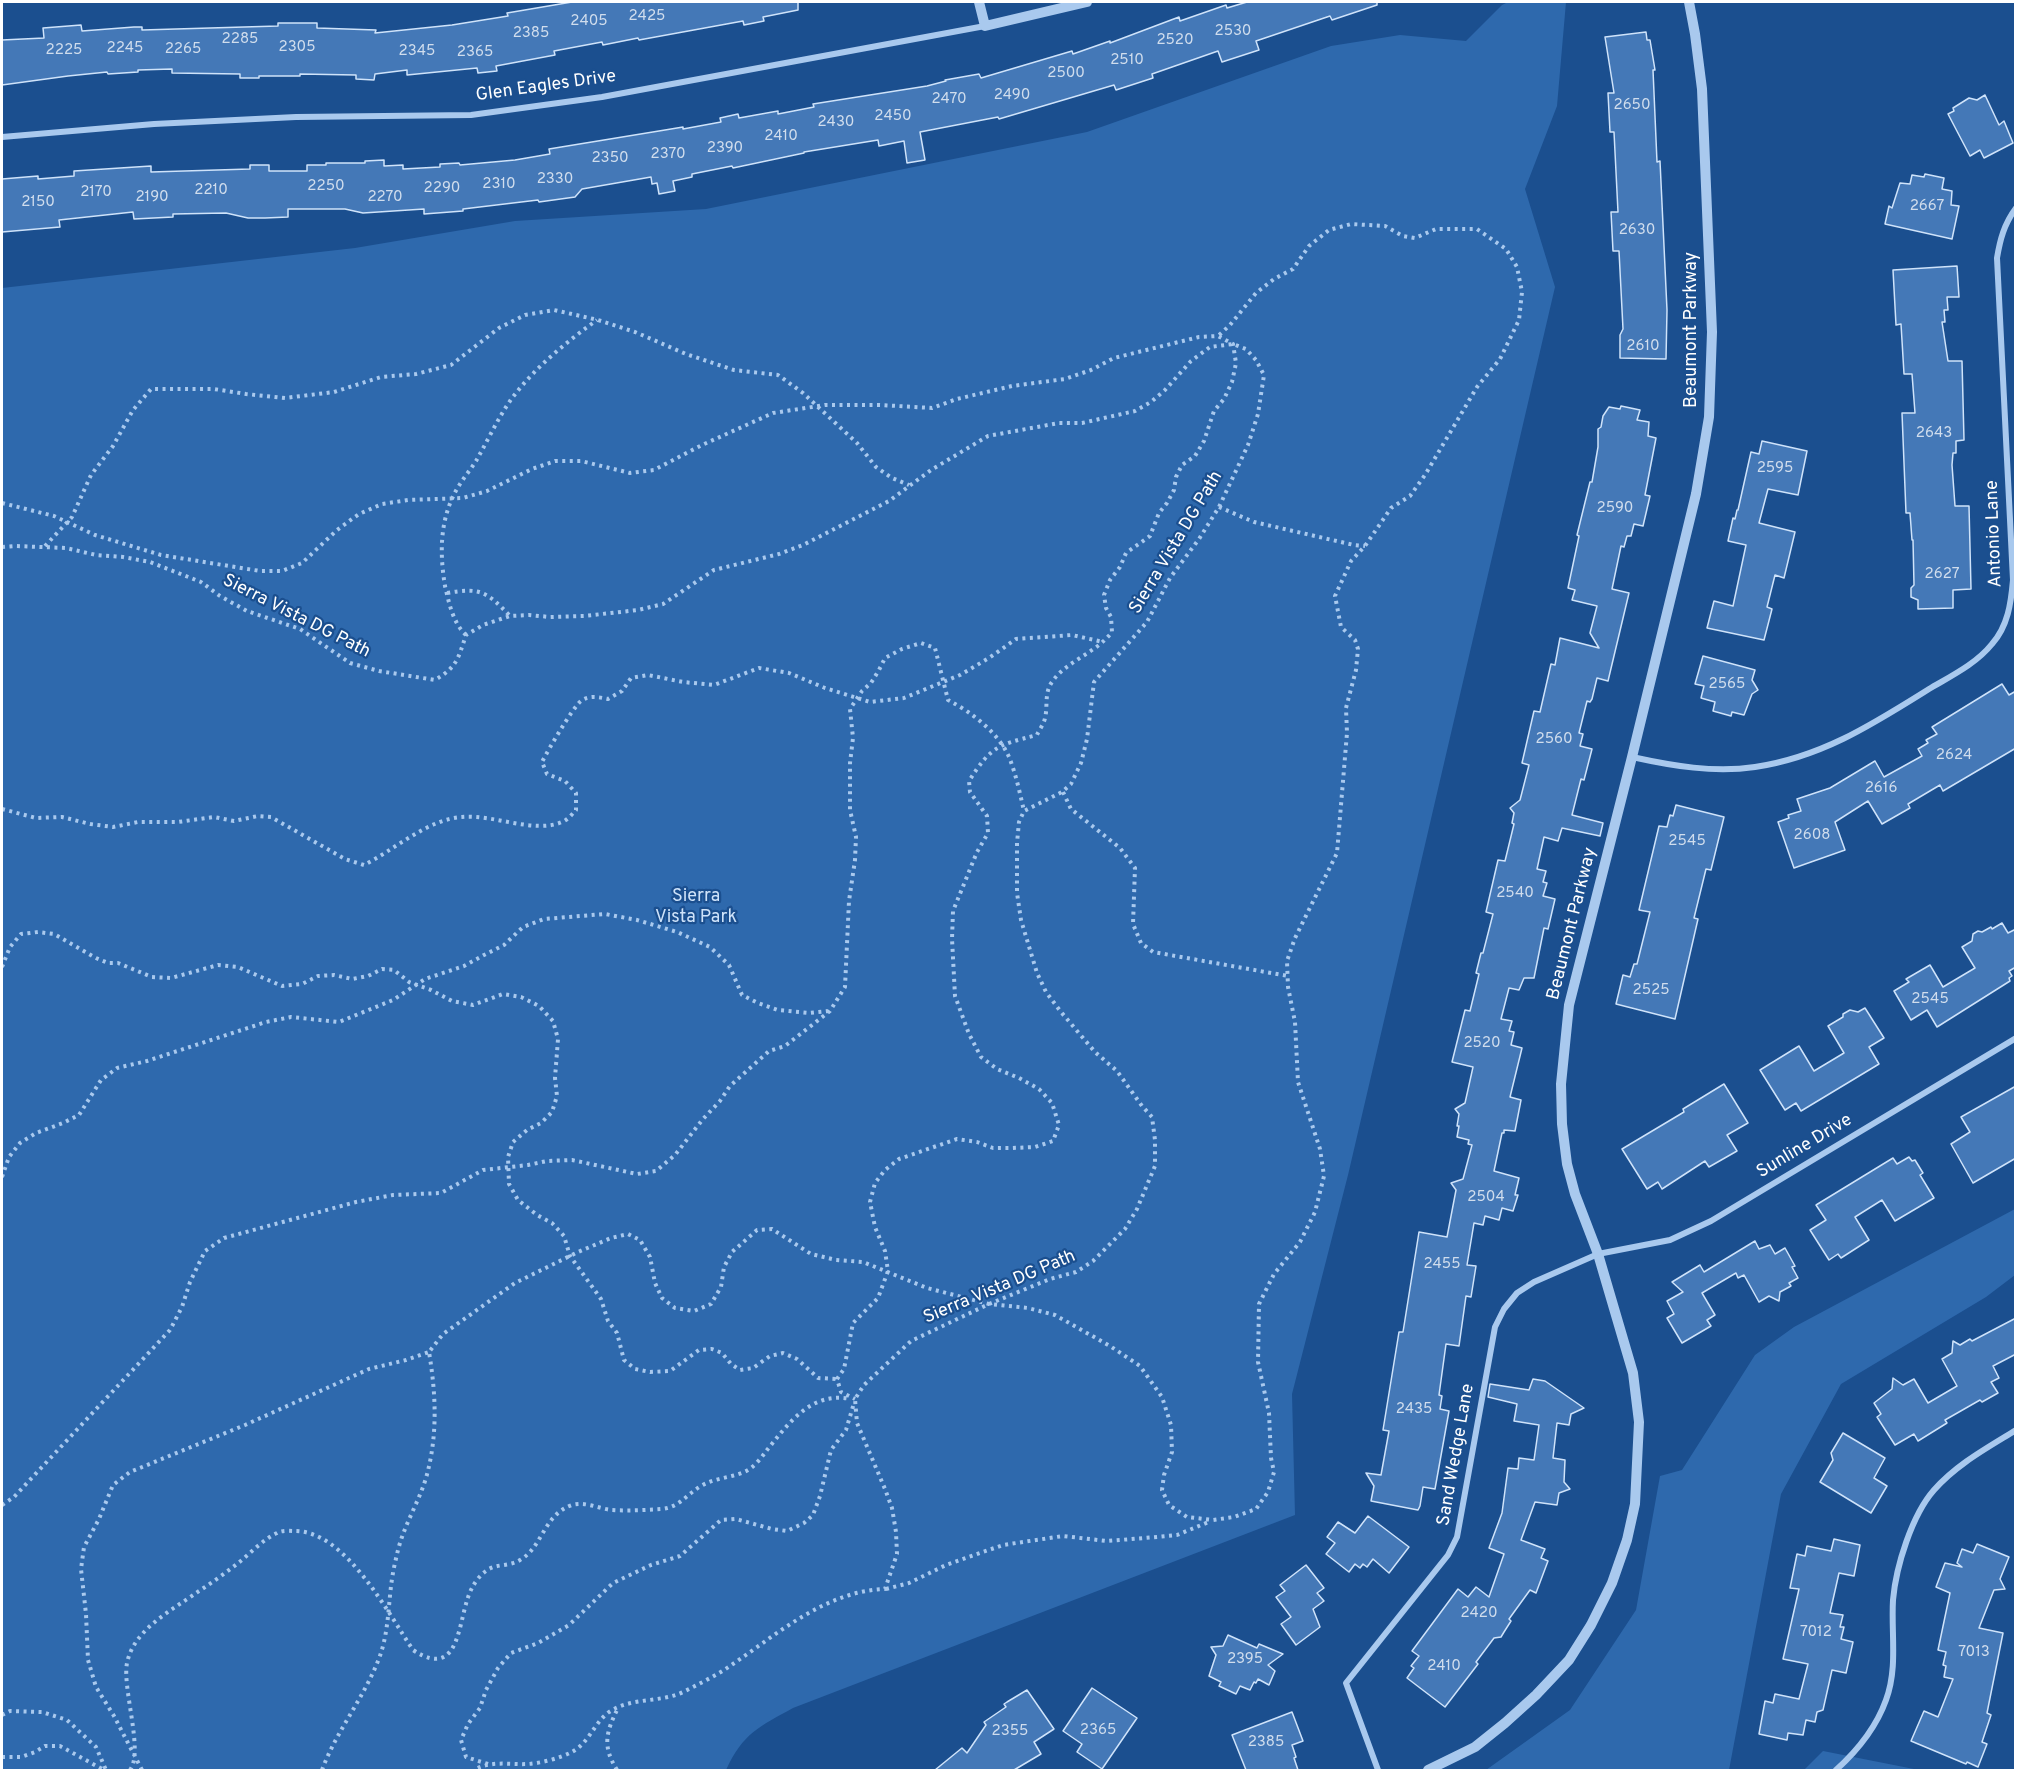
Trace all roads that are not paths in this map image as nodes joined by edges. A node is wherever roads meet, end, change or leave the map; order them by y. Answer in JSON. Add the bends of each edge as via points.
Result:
{"nodes":[{"id":1,"x":979,"y":2,"type":"edge"},
{"id":2,"x":1088,"y":2,"type":"edge"},
{"id":3,"x":1689,"y":2,"type":"edge"},
{"id":4,"x":986,"y":27,"type":"junction"},
{"id":5,"x":2,"y":137,"type":"edge"},
{"id":6,"x":2016,"y":208,"type":"edge"},
{"id":7,"x":1632,"y":757,"type":"junction"},
{"id":8,"x":2016,"y":1038,"type":"edge"},
{"id":9,"x":1598,"y":1254,"type":"junction"},
{"id":10,"x":2016,"y":1430,"type":"edge"},
{"id":11,"x":1378,"y":1770,"type":"edge"},
{"id":12,"x":1428,"y":1770,"type":"edge"},
{"id":13,"x":1836,"y":1770,"type":"edge"}],
"edges":[{"from":1,"to":4,"type":"street"},
{"from":2,"to":4,"type":"street","name":"Glen Eagles Drive"},
{"from":3,"to":7,"type":"street","name":"Beaumont Parkway","via":[[1702,89],[1712,332],[1708,417],[1696,494]]},
{"from":4,"to":5,"type":"street","name":"Glen Eagles Drive","via":[[602,97],[471,115],[272,118]]},
{"from":6,"to":7,"type":"street","name":"Antonio Lane","via":[[2000,238],[1997,258],[2012,602],[1993,644],[1977,660],[1865,729],[1796,758],[1754,767],[1715,769]]},
{"from":7,"to":9,"type":"street","name":"Beaumont Parkway","via":[[1569,1005],[1561,1084],[1567,1164]]},
{"from":8,"to":9,"type":"street","name":"Sunline Drive","via":[[1711,1221],[1670,1240]]},
{"from":9,"to":11,"type":"street","name":"Sand Wedge Lane","via":[[1517,1293],[1495,1327],[1457,1537],[1448,1555],[1346,1683]]},
{"from":9,"to":12,"type":"street","name":"Beaumont Parkway","via":[[1633,1373],[1639,1422],[1635,1504],[1627,1540],[1612,1582],[1569,1660],[1505,1723],[1474,1747]]},
{"from":10,"to":13,"type":"street","via":[[1964,1462],[1933,1491],[1913,1525],[1897,1566],[1893,1665],[1887,1700],[1854,1754]]}]}
